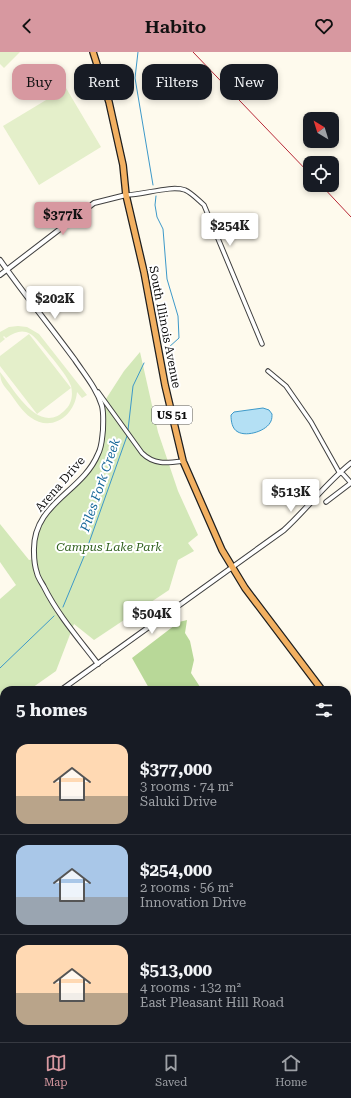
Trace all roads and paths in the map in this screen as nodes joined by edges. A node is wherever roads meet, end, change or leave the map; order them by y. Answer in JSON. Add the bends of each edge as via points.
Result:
{"nodes":[{"id":1,"x":93,"y":52,"type":"edge"},
{"id":2,"x":126,"y":194,"type":"junction"},
{"id":3,"x":0,"y":260,"type":"edge"},
{"id":4,"x":6,"y":269,"type":"junction"},
{"id":5,"x":0,"y":275,"type":"edge"},
{"id":6,"x":262,"y":344,"type":"dead end"},
{"id":7,"x":268,"y":371,"type":"dead end"},
{"id":8,"x":96,"y":390,"type":"junction"},
{"id":9,"x":183,"y":461,"type":"junction"},
{"id":10,"x":351,"y":463,"type":"edge"},
{"id":11,"x":339,"y":472,"type":"junction"},
{"id":12,"x":351,"y":483,"type":"edge"},
{"id":13,"x":326,"y":502,"type":"dead end"},
{"id":14,"x":233,"y":567,"type":"junction"},
{"id":15,"x":98,"y":664,"type":"junction"},
{"id":16,"x":67,"y":686,"type":"edge"},
{"id":17,"x":317,"y":686,"type":"edge"}],
"edges":[{"from":1,"to":2,"type":"highway","name":"South Illinois Avenue","number":"US 51","via":[[110,102],[123,165]]},
{"from":2,"to":4,"type":"street","via":[[94,202]]},
{"from":2,"to":6,"type":"street","via":[[138,195],[177,188],[194,196],[204,205]]},
{"from":2,"to":9,"type":"highway","name":"South Illinois Avenue","number":"US 51"},
{"from":3,"to":4,"type":"street","name":"Arena Drive"},
{"from":4,"to":5,"type":"street"},
{"from":4,"to":8,"type":"street","name":"Arena Drive"},
{"from":7,"to":11,"type":"street","via":[[286,386],[311,422]]},
{"from":8,"to":9,"type":"street","via":[[148,458],[160,463]]},
{"from":8,"to":15,"type":"street","name":"Arena Drive","via":[[103,408],[102,441],[98,455],[74,487],[47,512],[38,527],[34,542],[34,559],[37,574],[49,598]]},
{"from":9,"to":14,"type":"highway","name":"South Illinois Avenue","number":"US 51","via":[[222,550]]},
{"from":10,"to":11,"type":"street"},
{"from":11,"to":12,"type":"street"},
{"from":11,"to":14,"type":"street","via":[[298,518]]},
{"from":12,"to":13,"type":"street"},
{"from":14,"to":15,"type":"street"},
{"from":14,"to":17,"type":"highway","name":"South Illinois Avenue","number":"US 51","via":[[254,602]]},
{"from":15,"to":16,"type":"street"}]}
